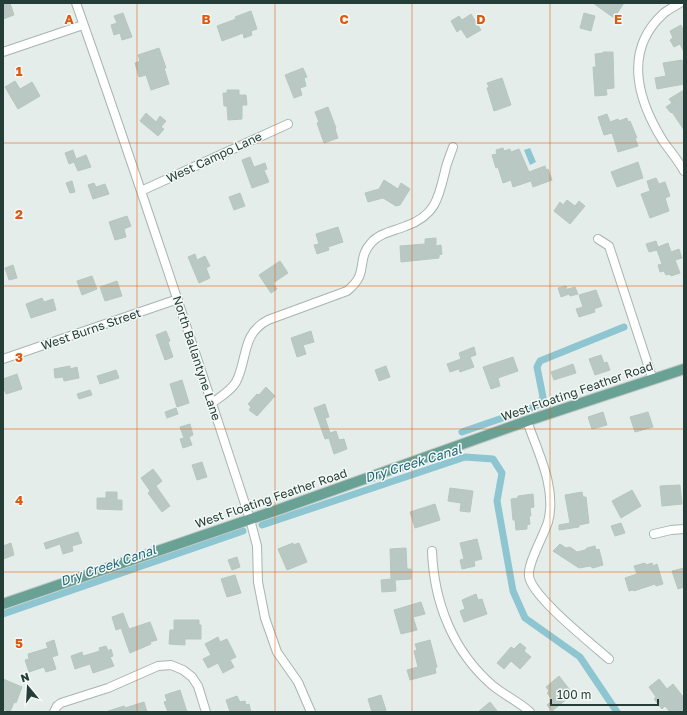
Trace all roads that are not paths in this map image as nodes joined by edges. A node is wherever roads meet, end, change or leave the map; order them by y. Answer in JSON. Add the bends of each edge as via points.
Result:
{"nodes":[{"id":1,"x":76,"y":3,"type":"edge"},
{"id":2,"x":680,"y":3,"type":"edge"},
{"id":3,"x":83,"y":25,"type":"junction"},
{"id":4,"x":3,"y":52,"type":"edge"},
{"id":5,"x":288,"y":124,"type":"dead end"},
{"id":6,"x":453,"y":146,"type":"dead end"},
{"id":7,"x":684,"y":171,"type":"edge"},
{"id":8,"x":141,"y":191,"type":"junction"},
{"id":9,"x":598,"y":239,"type":"dead end"},
{"id":10,"x":178,"y":299,"type":"junction"},
{"id":11,"x":3,"y":359,"type":"edge"},
{"id":12,"x":684,"y":369,"type":"edge"},
{"id":13,"x":653,"y":380,"type":"junction"},
{"id":14,"x":212,"y":403,"type":"junction"},
{"id":15,"x":527,"y":422,"type":"junction"},
{"id":16,"x":250,"y":518,"type":"junction"},
{"id":17,"x":684,"y":529,"type":"edge"},
{"id":18,"x":654,"y":534,"type":"dead end"},
{"id":19,"x":432,"y":552,"type":"dead end"},
{"id":20,"x":3,"y":604,"type":"edge"},
{"id":21,"x":609,"y":659,"type":"dead end"},
{"id":22,"x":54,"y":711,"type":"edge"},
{"id":23,"x":206,"y":712,"type":"edge"},
{"id":24,"x":311,"y":712,"type":"edge"},
{"id":25,"x":530,"y":712,"type":"edge"}],
"edges":[{"from":1,"to":3,"type":"street","name":"North Ballantyne Lane"},
{"from":2,"to":7,"type":"street","via":[[665,12],[649,31],[637,67],[639,86],[646,108],[662,140]]},
{"from":3,"to":4,"type":"street"},
{"from":3,"to":8,"type":"street","name":"North Ballantyne Lane"},
{"from":5,"to":8,"type":"street","name":"West Campo Lane"},
{"from":6,"to":14,"type":"street","via":[[438,201],[426,215],[410,225],[373,240],[362,257],[359,277],[354,286],[347,291],[260,324],[248,342],[235,384]]},
{"from":8,"to":10,"type":"street","name":"North Ballantyne Lane"},
{"from":9,"to":13,"type":"street","via":[[609,246]]},
{"from":10,"to":11,"type":"street","name":"West Burns Street"},
{"from":10,"to":14,"type":"street","name":"North Ballantyne Lane"},
{"from":12,"to":13,"type":"main road","name":"West Floating Feather Road"},
{"from":13,"to":15,"type":"main road","name":"West Floating Feather Road"},
{"from":14,"to":16,"type":"street","name":"North Ballantyne Lane"},
{"from":15,"to":16,"type":"main road","name":"West Floating Feather Road"},
{"from":15,"to":21,"type":"street","via":[[546,475],[550,499],[548,521],[529,576],[532,585],[550,606]]},
{"from":16,"to":20,"type":"main road","name":"West Floating Feather Road"},
{"from":16,"to":24,"type":"street","name":"North Ballantyne Lane","via":[[257,546],[261,601],[269,630],[277,652],[298,682]]},
{"from":17,"to":18,"type":"street"},
{"from":19,"to":25,"type":"street","via":[[438,599],[458,645],[482,676]]},
{"from":22,"to":23,"type":"street","via":[[61,703],[108,688],[158,666],[170,665],[192,677],[198,686]]}]}
